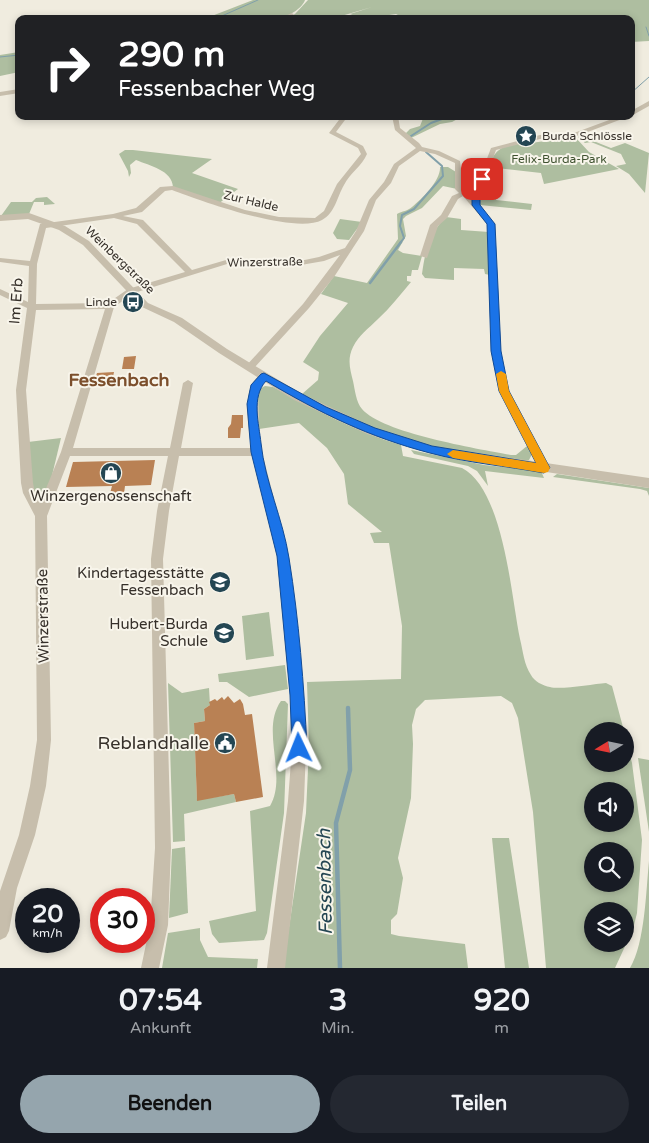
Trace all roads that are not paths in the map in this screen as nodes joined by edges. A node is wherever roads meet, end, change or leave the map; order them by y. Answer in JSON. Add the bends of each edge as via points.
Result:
{"nodes":[{"id":1,"x":15,"y":92,"type":"edge"},
{"id":2,"x":0,"y":94,"type":"edge"},
{"id":3,"x":649,"y":103,"type":"edge"},
{"id":4,"x":635,"y":112,"type":"edge"},
{"id":5,"x":342,"y":120,"type":"edge"},
{"id":6,"x":396,"y":120,"type":"edge"},
{"id":7,"x":616,"y":120,"type":"edge"},
{"id":8,"x":420,"y":149,"type":"junction"},
{"id":9,"x":463,"y":193,"type":"junction"},
{"id":10,"x":476,"y":194,"type":"junction"},
{"id":11,"x":476,"y":205,"type":"junction"},
{"id":12,"x":113,"y":216,"type":"junction"},
{"id":13,"x":0,"y":218,"type":"edge"},
{"id":14,"x":46,"y":224,"type":"junction"},
{"id":15,"x":346,"y":250,"type":"junction"},
{"id":16,"x":424,"y":256,"type":"dead end"},
{"id":17,"x":0,"y":260,"type":"edge"},
{"id":18,"x":33,"y":264,"type":"junction"},
{"id":19,"x":191,"y":273,"type":"junction"},
{"id":20,"x":131,"y":291,"type":"junction"},
{"id":21,"x":0,"y":292,"type":"edge"},
{"id":22,"x":110,"y":306,"type":"junction"},
{"id":23,"x":32,"y":308,"type":"junction"},
{"id":24,"x":250,"y":367,"type":"junction"},
{"id":25,"x":264,"y":376,"type":"junction"},
{"id":26,"x":188,"y":383,"type":"dead end"},
{"id":27,"x":66,"y":452,"type":"junction"},
{"id":28,"x":175,"y":452,"type":"junction"},
{"id":29,"x":257,"y":452,"type":"junction"},
{"id":30,"x":544,"y":468,"type":"junction"},
{"id":31,"x":649,"y":483,"type":"edge"},
{"id":32,"x":40,"y":516,"type":"junction"},
{"id":33,"x":5,"y":888,"type":"edge"},
{"id":34,"x":0,"y":931,"type":"edge"},
{"id":35,"x":150,"y":968,"type":"edge"},
{"id":36,"x":276,"y":968,"type":"edge"}],
"edges":[{"from":1,"to":2,"type":"street"},
{"from":3,"to":4,"type":"street"},
{"from":5,"to":12,"type":"street","name":"Zur Halde","via":[[332,133],[361,148],[363,158],[344,179],[330,209],[316,220],[274,218],[216,205],[173,188],[160,191],[139,210]]},
{"from":6,"to":8,"type":"street","via":[[398,130]]},
{"from":7,"to":10,"type":"street","via":[[575,135],[540,137],[493,149]]},
{"from":8,"to":9,"type":"street","via":[[437,152],[458,162],[458,186]]},
{"from":8,"to":15,"type":"street","via":[[396,165]]},
{"from":9,"to":10,"type":"street"},
{"from":9,"to":11,"type":"street"},
{"from":9,"to":16,"type":"street","via":[[455,198],[434,225]]},
{"from":10,"to":11,"type":"street"},
{"from":11,"to":30,"type":"street","via":[[491,224],[496,351],[504,391]]},
{"from":12,"to":14,"type":"street","name":"Zur Halde"},
{"from":12,"to":19,"type":"street","name":"Zur Halde","via":[[140,222]]},
{"from":13,"to":14,"type":"street","name":"Weinbergstraße","via":[[30,216]]},
{"from":14,"to":18,"type":"street","name":"Im Erb","via":[[40,229]]},
{"from":14,"to":20,"type":"street","name":"Weinbergstraße","via":[[86,243]]},
{"from":15,"to":19,"type":"street","name":"Winzerstraße","via":[[295,264],[226,262]]},
{"from":15,"to":24,"type":"street","via":[[313,298]]},
{"from":17,"to":18,"type":"street","name":"Im Erb"},
{"from":18,"to":23,"type":"street","name":"Im Erb"},
{"from":19,"to":20,"type":"street","name":"Winzerstraße"},
{"from":20,"to":22,"type":"street","name":"Winzerstraße"},
{"from":20,"to":24,"type":"street","name":"Weinbergstraße","via":[[145,305],[178,320]]},
{"from":21,"to":23,"type":"street"},
{"from":22,"to":23,"type":"street"},
{"from":22,"to":27,"type":"street","name":"Winzerstraße"},
{"from":23,"to":32,"type":"street","name":"Im Erb","via":[[22,378],[22,409],[29,494]]},
{"from":24,"to":25,"type":"street","name":"Weinbergstraße"},
{"from":25,"to":29,"type":"street","via":[[256,385],[252,404]]},
{"from":25,"to":30,"type":"street","name":"Weinbergstraße","via":[[322,409],[371,431],[432,450]]},
{"from":26,"to":28,"type":"street"},
{"from":27,"to":28,"type":"street"},
{"from":27,"to":32,"type":"street","name":"Winzerstraße"},
{"from":28,"to":29,"type":"street"},
{"from":28,"to":35,"type":"street","via":[[157,559],[164,848],[159,925]]},
{"from":29,"to":36,"type":"street","via":[[283,556],[298,695],[296,802]]},
{"from":30,"to":31,"type":"street","name":"Weinbergstraße"},
{"from":32,"to":33,"type":"street","name":"Winzerstraße","via":[[44,740],[27,835]]},
{"from":33,"to":34,"type":"street","name":"Winzerstraße"}]}
